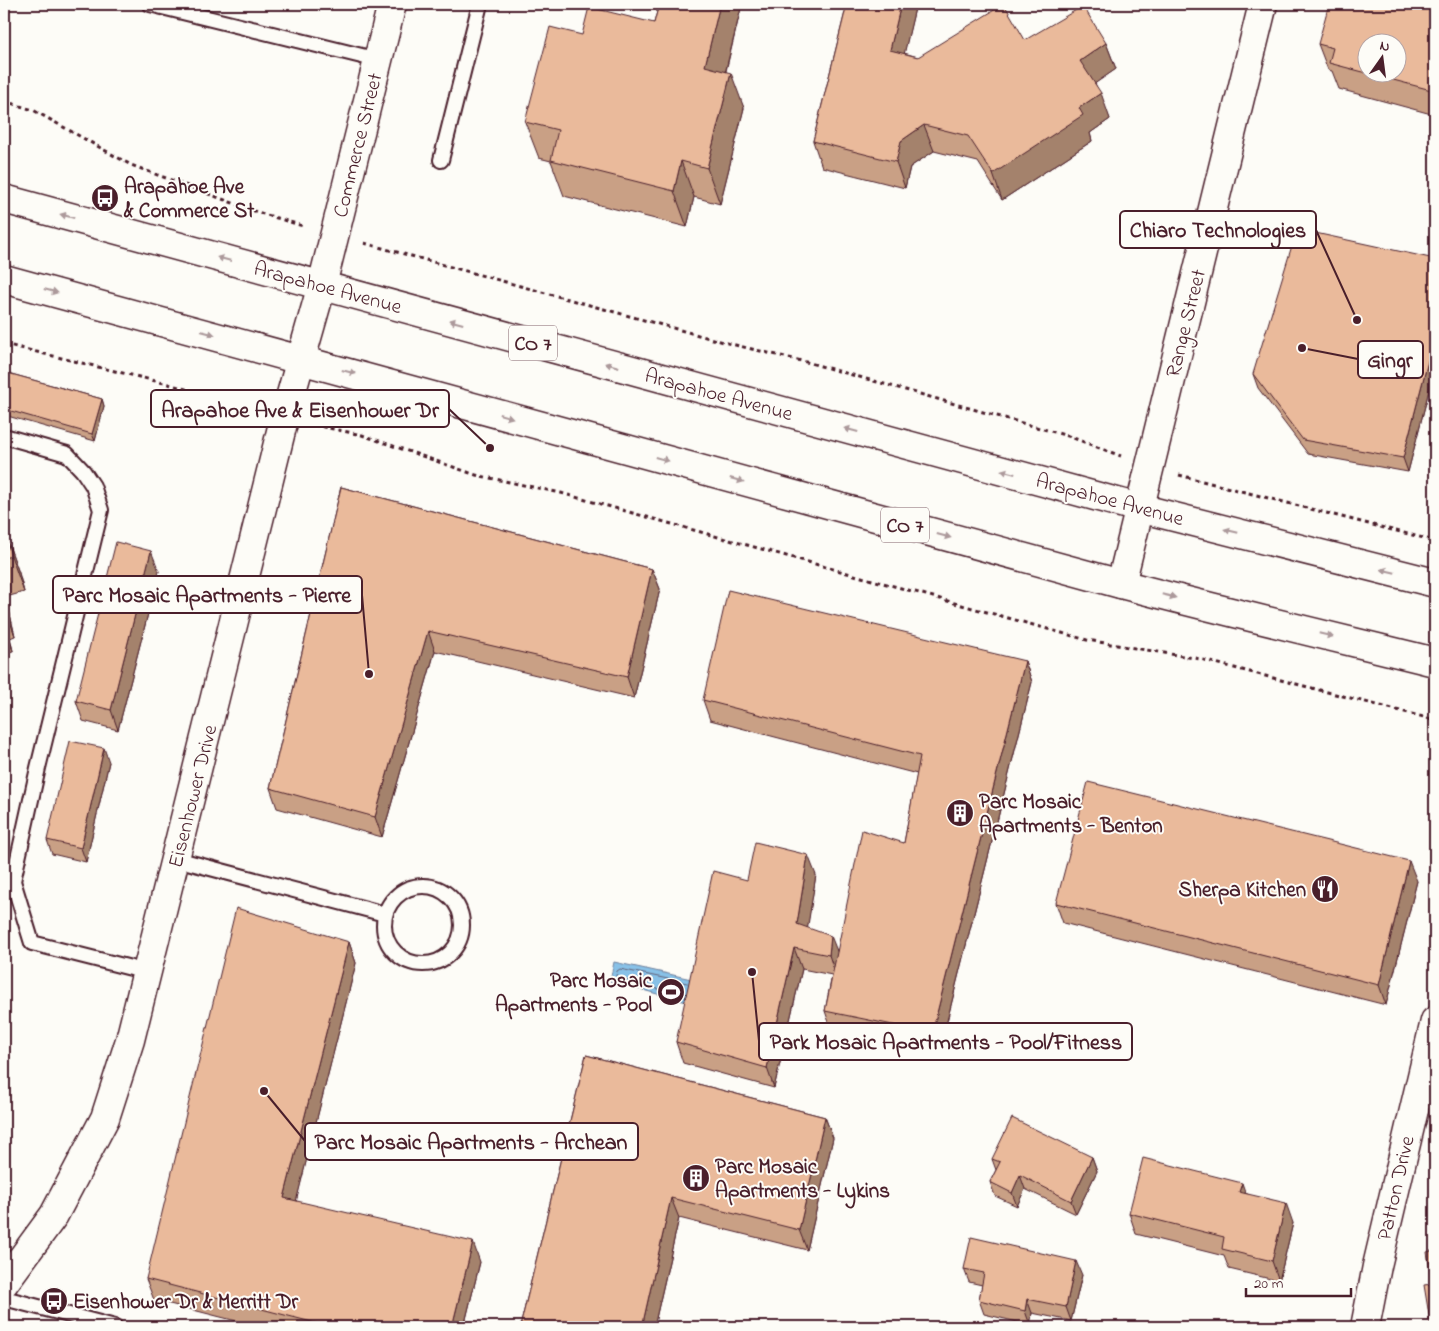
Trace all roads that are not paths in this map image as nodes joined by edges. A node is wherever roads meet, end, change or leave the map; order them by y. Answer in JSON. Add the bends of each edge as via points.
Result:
{"nodes":[{"id":1,"x":150,"y":4,"type":"edge"},
{"id":2,"x":392,"y":4,"type":"edge"},
{"id":3,"x":480,"y":4,"type":"edge"},
{"id":4,"x":1262,"y":4,"type":"edge"},
{"id":5,"x":378,"y":60,"type":"junction"},
{"id":6,"x":441,"y":160,"type":"dead end"},
{"id":7,"x":4,"y":199,"type":"edge"},
{"id":8,"x":4,"y":279,"type":"edge"},
{"id":9,"x":322,"y":285,"type":"junction"},
{"id":10,"x":302,"y":360,"type":"junction"},
{"id":11,"x":4,"y":436,"type":"edge"},
{"id":12,"x":1139,"y":508,"type":"junction"},
{"id":13,"x":1435,"y":583,"type":"edge"},
{"id":14,"x":1122,"y":584,"type":"junction"},
{"id":15,"x":1435,"y":662,"type":"edge"},
{"id":16,"x":176,"y":859,"type":"junction"},
{"id":17,"x":385,"y":914,"type":"junction"},
{"id":18,"x":147,"y":972,"type":"junction"},
{"id":19,"x":1435,"y":1021,"type":"edge"},
{"id":20,"x":4,"y":1283,"type":"edge"},
{"id":21,"x":4,"y":1298,"type":"edge"},
{"id":22,"x":115,"y":1327,"type":"edge"},
{"id":23,"x":1365,"y":1327,"type":"edge"}],
"edges":[{"from":1,"to":5,"type":"lane"},
{"from":2,"to":5,"type":"main road","name":"Commerce Street"},
{"from":3,"to":6,"type":"lane"},
{"from":4,"to":12,"type":"main road","name":"Range Street"},
{"from":5,"to":9,"type":"main road","name":"Commerce Street"},
{"from":9,"to":7,"type":"main road","name":"Arapahoe Avenue","number":"CO 7","one_way":true},
{"from":8,"to":10,"type":"main road","number":"CO 7","one_way":true},
{"from":9,"to":10,"type":"main road","name":"Eisenhower Drive"},
{"from":12,"to":9,"type":"main road","name":"Arapahoe Avenue","number":"CO 7","one_way":true},
{"from":10,"to":14,"type":"main road","number":"CO 7","one_way":true},
{"from":10,"to":16,"type":"main road","name":"Eisenhower Drive","via":[[284,419]]},
{"from":11,"to":18,"type":"lane","via":[[67,454],[93,486],[101,510],[13,881],[32,943]]},
{"from":13,"to":12,"type":"main road","name":"Arapahoe Avenue","number":"CO 7","one_way":true},
{"from":12,"to":14,"type":"main road","name":"Range Street"},
{"from":14,"to":15,"type":"main road","number":"CO 7","one_way":true},
{"from":16,"to":17,"type":"lane"},
{"from":16,"to":18,"type":"main road","name":"Eisenhower Drive"},
{"from":17,"to":17,"type":"lane","via":[[400,893],[424,886],[436,888],[447,894],[461,915],[459,940],[453,950],[430,964],[404,960],[386,940]]},
{"from":18,"to":20,"type":"main road","name":"Eisenhower Drive","via":[[105,1118],[54,1216]]},
{"from":19,"to":23,"type":"main road","name":"Patton Drive"},
{"from":21,"to":22,"type":"lane"}]}
